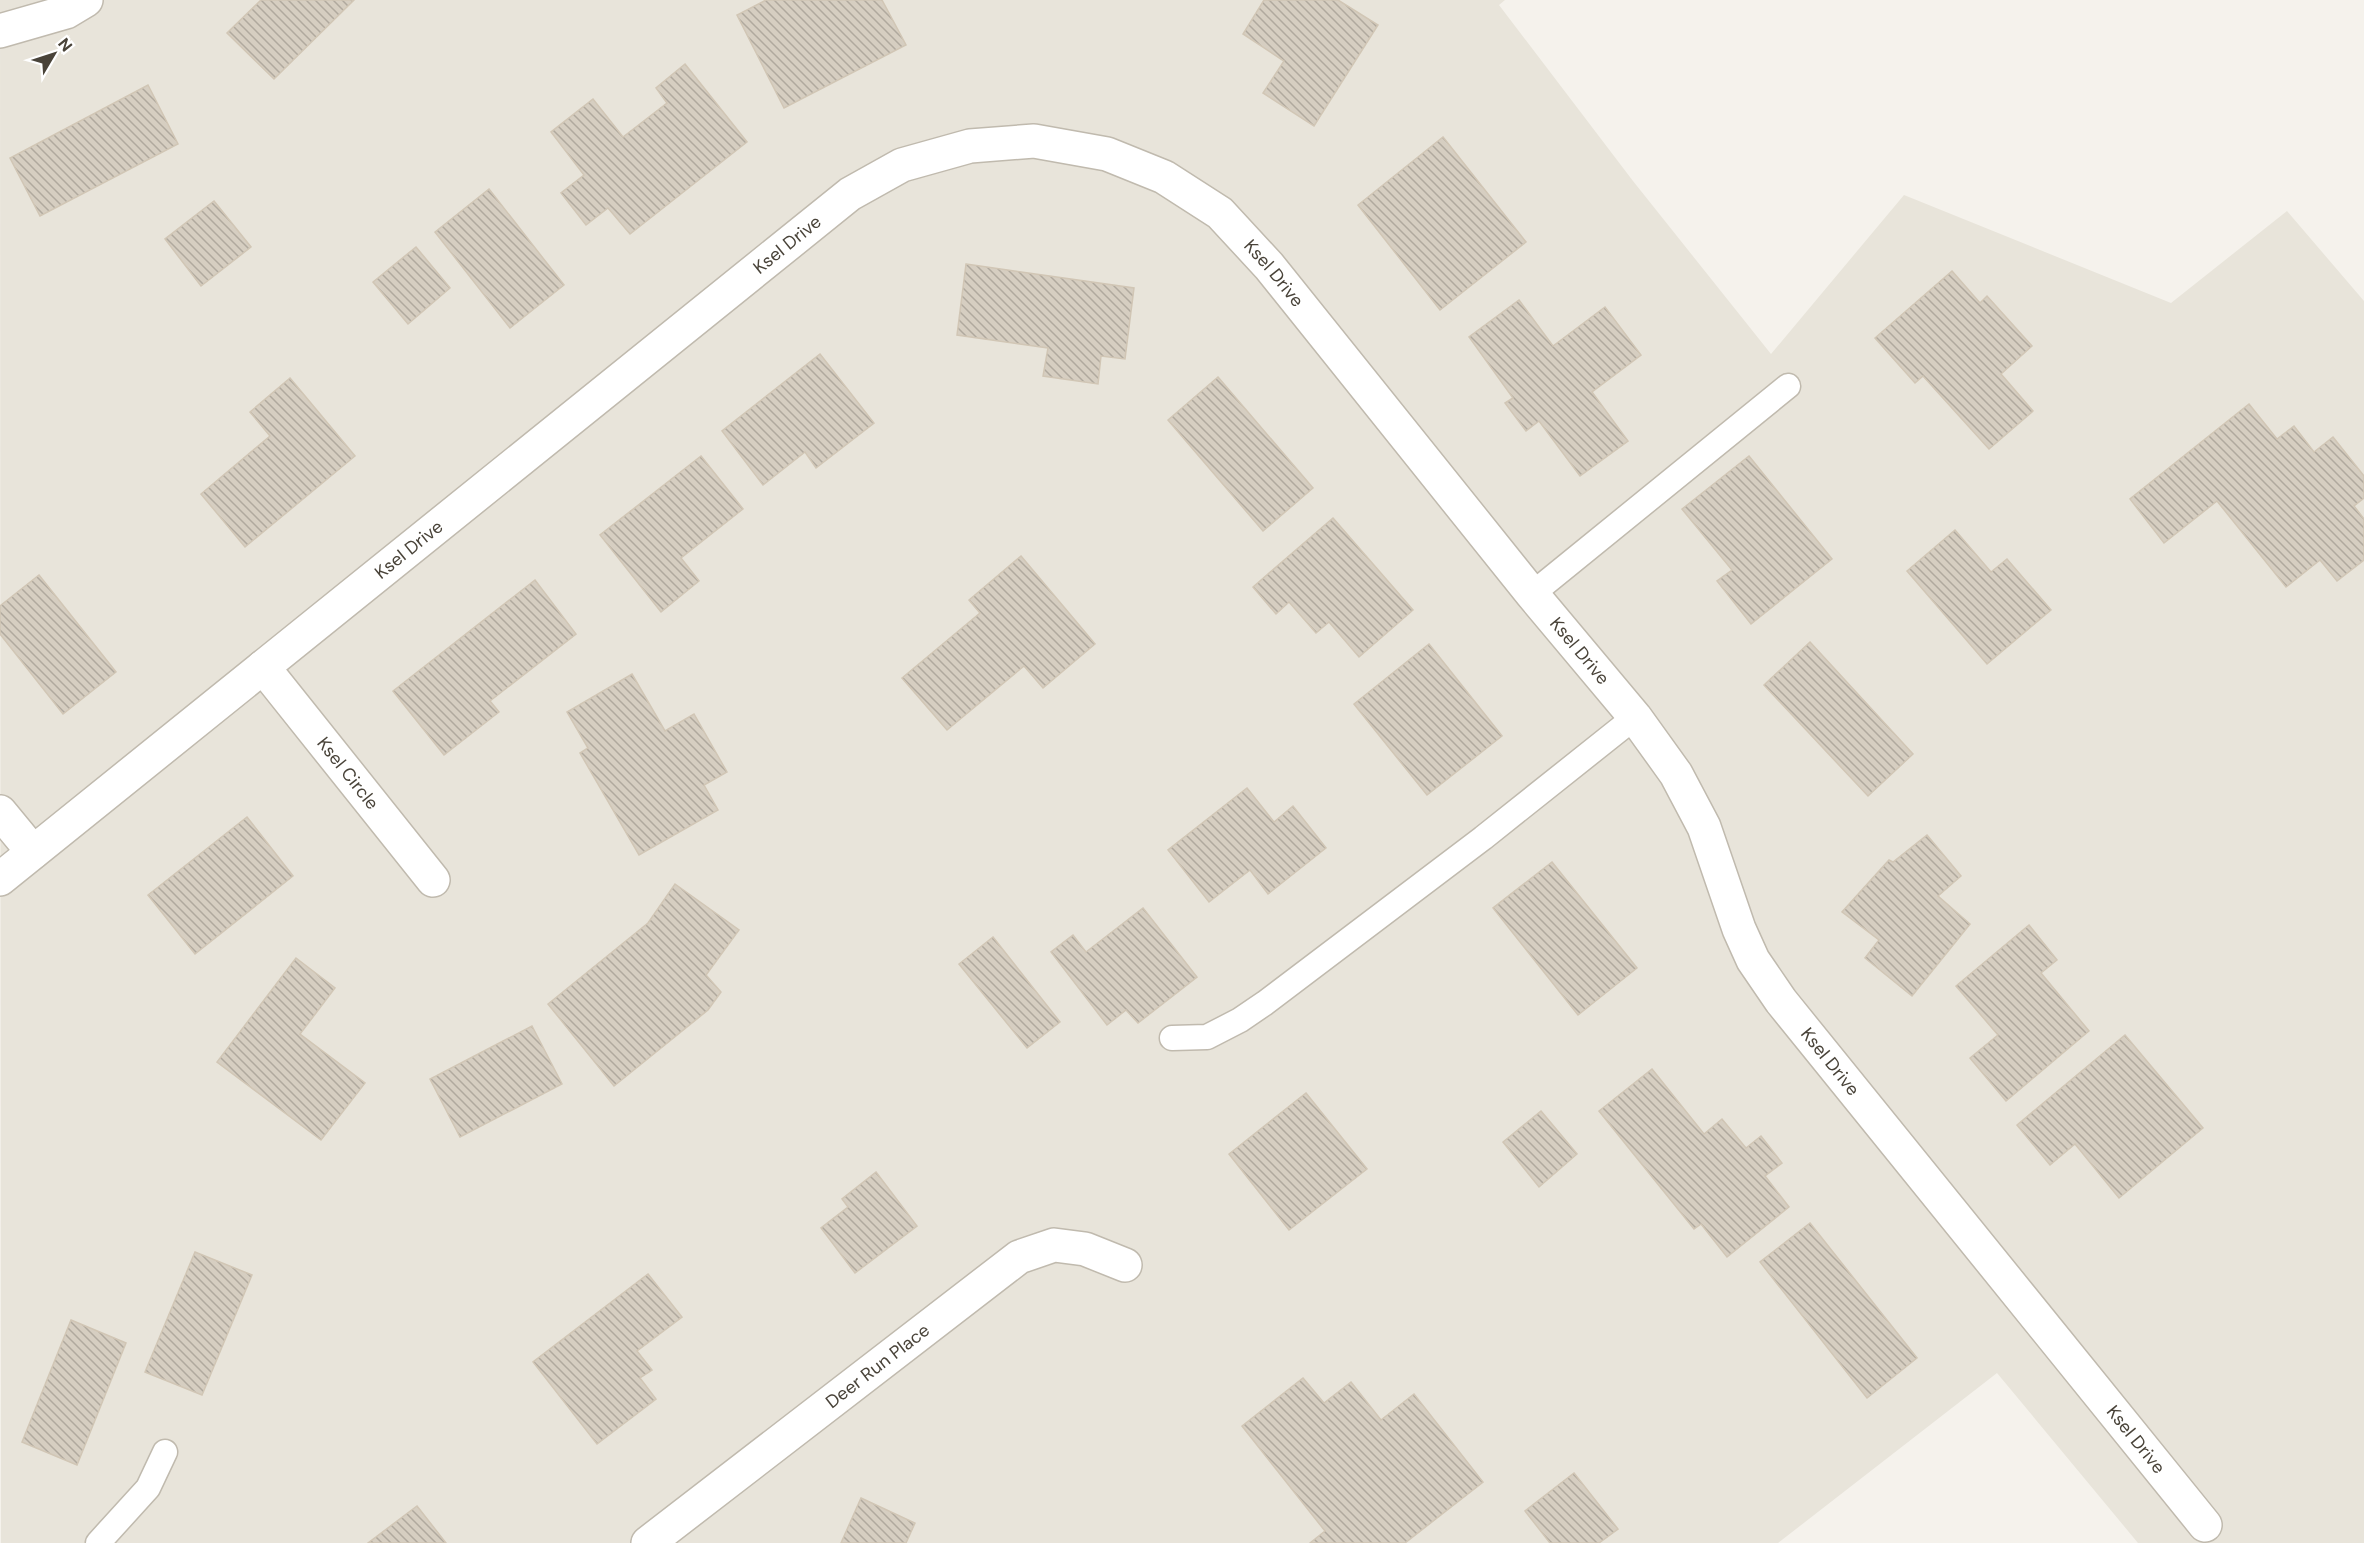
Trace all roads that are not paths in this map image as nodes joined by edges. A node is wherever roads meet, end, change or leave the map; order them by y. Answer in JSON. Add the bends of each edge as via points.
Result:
{"nodes":[{"id":1,"x":86,"y":0,"type":"edge"},
{"id":2,"x":0,"y":31,"type":"edge"},
{"id":3,"x":1788,"y":386,"type":"dead end"},
{"id":4,"x":1532,"y":594,"type":"junction"},
{"id":5,"x":263,"y":667,"type":"junction"},
{"id":6,"x":1635,"y":717,"type":"junction"},
{"id":7,"x":0,"y":812,"type":"edge"},
{"id":8,"x":33,"y":852,"type":"junction"},
{"id":9,"x":0,"y":879,"type":"edge"},
{"id":10,"x":433,"y":880,"type":"dead end"},
{"id":11,"x":1172,"y":1038,"type":"dead end"},
{"id":12,"x":1125,"y":1264,"type":"dead end"},
{"id":13,"x":165,"y":1452,"type":"dead end"},
{"id":14,"x":2205,"y":1525,"type":"dead end"},
{"id":15,"x":98,"y":1543,"type":"edge"},
{"id":16,"x":648,"y":1543,"type":"edge"}],
"edges":[{"from":1,"to":2,"type":"street","via":[[66,12]]},
{"from":3,"to":4,"type":"lane"},
{"from":4,"to":5,"type":"street","name":"Ksel Drive","via":[[1269,266],[1220,213],[1164,177],[1107,154],[1034,141],[970,146],[902,165],[850,194]]},
{"from":4,"to":6,"type":"street","name":"Ksel Drive"},
{"from":5,"to":8,"type":"street","name":"Ksel Drive"},
{"from":5,"to":10,"type":"street","name":"Ksel Circle"},
{"from":6,"to":11,"type":"lane","via":[[1265,1003],[1207,1037]]},
{"from":6,"to":14,"type":"street","name":"Ksel Drive","via":[[1676,774],[1704,827],[1739,929],[1781,1001]]},
{"from":7,"to":8,"type":"street"},
{"from":8,"to":9,"type":"street","name":"Ksel Drive"},
{"from":12,"to":16,"type":"street","name":"Deer Run Place","via":[[1085,1249],[1054,1245],[1020,1257]]},
{"from":13,"to":15,"type":"lane","via":[[148,1488]]}]}
